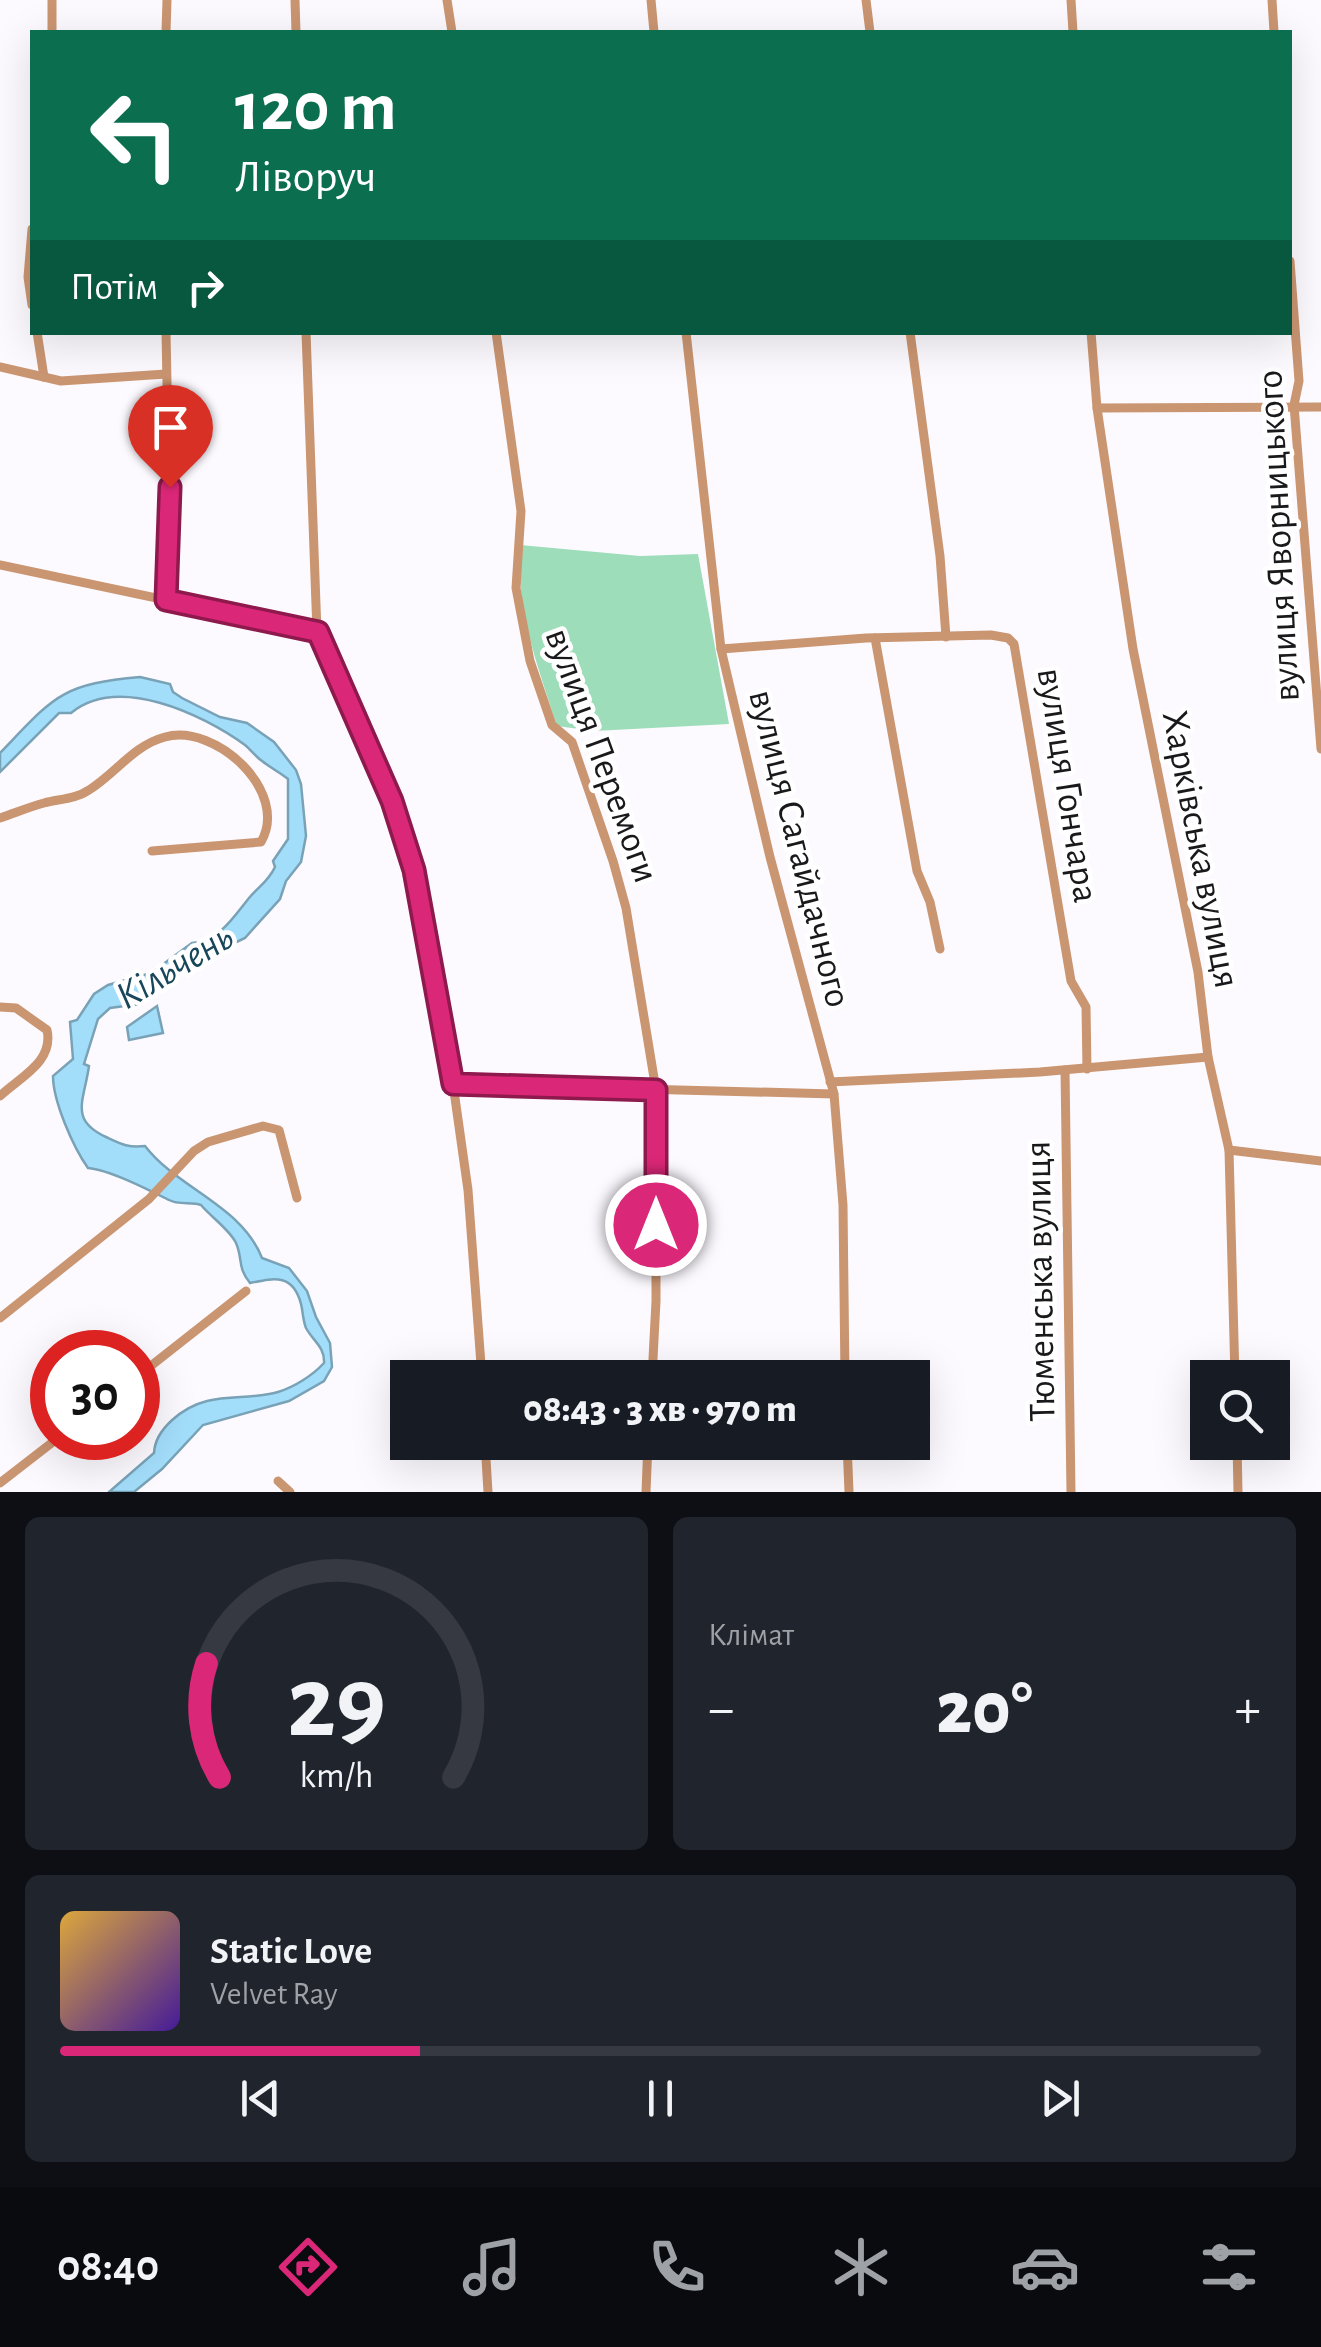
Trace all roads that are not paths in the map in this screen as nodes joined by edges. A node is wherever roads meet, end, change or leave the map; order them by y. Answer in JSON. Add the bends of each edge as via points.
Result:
{"nodes":[{"id":1,"x":52,"y":0,"type":"edge"},
{"id":2,"x":168,"y":0,"type":"edge"},
{"id":3,"x":295,"y":0,"type":"edge"},
{"id":4,"x":448,"y":0,"type":"edge"},
{"id":5,"x":651,"y":0,"type":"edge"},
{"id":6,"x":866,"y":0,"type":"edge"},
{"id":7,"x":1071,"y":0,"type":"edge"},
{"id":8,"x":1272,"y":0,"type":"edge"},
{"id":9,"x":52,"y":30,"type":"edge"},
{"id":10,"x":166,"y":30,"type":"edge"},
{"id":11,"x":296,"y":30,"type":"edge"},
{"id":12,"x":452,"y":30,"type":"edge"},
{"id":13,"x":654,"y":30,"type":"edge"},
{"id":14,"x":870,"y":30,"type":"edge"},
{"id":15,"x":1073,"y":30,"type":"edge"},
{"id":16,"x":1274,"y":30,"type":"edge"},
{"id":17,"x":30,"y":244,"type":"edge"},
{"id":18,"x":30,"y":282,"type":"edge"},
{"id":19,"x":1292,"y":290,"type":"edge"},
{"id":20,"x":37,"y":335,"type":"edge"},
{"id":21,"x":166,"y":335,"type":"edge"},
{"id":22,"x":306,"y":335,"type":"edge"},
{"id":23,"x":496,"y":335,"type":"edge"},
{"id":24,"x":686,"y":335,"type":"edge"},
{"id":25,"x":910,"y":335,"type":"edge"},
{"id":26,"x":1091,"y":335,"type":"edge"},
{"id":27,"x":0,"y":367,"type":"edge"},
{"id":28,"x":166,"y":374,"type":"junction"},
{"id":29,"x":44,"y":377,"type":"junction"},
{"id":30,"x":1294,"y":405,"type":"junction"},
{"id":31,"x":1321,"y":407,"type":"edge"},
{"id":32,"x":1097,"y":408,"type":"junction"},
{"id":33,"x":0,"y":565,"type":"edge"},
{"id":34,"x":166,"y":600,"type":"junction"},
{"id":35,"x":318,"y":632,"type":"junction"},
{"id":36,"x":946,"y":636,"type":"junction"},
{"id":37,"x":875,"y":638,"type":"junction"},
{"id":38,"x":721,"y":650,"type":"junction"},
{"id":39,"x":1321,"y":748,"type":"edge"},
{"id":40,"x":0,"y":818,"type":"edge"},
{"id":41,"x":152,"y":851,"type":"dead end"},
{"id":42,"x":940,"y":949,"type":"dead end"},
{"id":43,"x":0,"y":1007,"type":"edge"},
{"id":44,"x":1208,"y":1057,"type":"junction"},
{"id":45,"x":1087,"y":1069,"type":"junction"},
{"id":46,"x":1065,"y":1070,"type":"junction"},
{"id":47,"x":830,"y":1082,"type":"junction"},
{"id":48,"x":453,"y":1084,"type":"junction"},
{"id":49,"x":656,"y":1090,"type":"junction"},
{"id":50,"x":834,"y":1094,"type":"junction"},
{"id":51,"x":0,"y":1096,"type":"edge"},
{"id":52,"x":1229,"y":1150,"type":"junction"},
{"id":53,"x":1321,"y":1161,"type":"edge"},
{"id":54,"x":297,"y":1198,"type":"dead end"},
{"id":55,"x":246,"y":1291,"type":"dead end"},
{"id":56,"x":0,"y":1318,"type":"edge"},
{"id":57,"x":160,"y":1359,"type":"edge"},
{"id":58,"x":481,"y":1360,"type":"edge"},
{"id":59,"x":653,"y":1360,"type":"edge"},
{"id":60,"x":846,"y":1360,"type":"edge"},
{"id":61,"x":1235,"y":1360,"type":"edge"},
{"id":62,"x":30,"y":1460,"type":"edge"},
{"id":63,"x":487,"y":1460,"type":"edge"},
{"id":64,"x":647,"y":1460,"type":"edge"},
{"id":65,"x":847,"y":1460,"type":"edge"},
{"id":66,"x":1237,"y":1460,"type":"edge"},
{"id":67,"x":278,"y":1481,"type":"dead end"},
{"id":68,"x":0,"y":1483,"type":"edge"},
{"id":69,"x":290,"y":1492,"type":"edge"},
{"id":70,"x":488,"y":1492,"type":"edge"},
{"id":71,"x":646,"y":1492,"type":"edge"},
{"id":72,"x":848,"y":1492,"type":"edge"},
{"id":73,"x":1070,"y":1492,"type":"edge"},
{"id":74,"x":1238,"y":1492,"type":"edge"}],
"edges":[{"from":1,"to":9,"type":"street"},
{"from":2,"to":10,"type":"street"},
{"from":3,"to":11,"type":"street"},
{"from":4,"to":12,"type":"street"},
{"from":5,"to":13,"type":"street"},
{"from":6,"to":14,"type":"street"},
{"from":7,"to":15,"type":"street"},
{"from":8,"to":16,"type":"street"},
{"from":17,"to":18,"type":"street"},
{"from":19,"to":30,"type":"street","name":"вулиця Яворницького"},
{"from":20,"to":29,"type":"street"},
{"from":21,"to":28,"type":"street"},
{"from":22,"to":35,"type":"street"},
{"from":23,"to":49,"type":"street","name":"вулиця Перемоги","via":[[521,511],[516,588],[530,661],[552,725],[572,742],[613,861]]},
{"from":24,"to":38,"type":"street","name":"вулиця Сагайдачного"},
{"from":25,"to":36,"type":"street"},
{"from":26,"to":32,"type":"street","name":"Харківська вулиця"},
{"from":27,"to":29,"type":"street"},
{"from":28,"to":29,"type":"street"},
{"from":28,"to":34,"type":"street"},
{"from":30,"to":31,"type":"street"},
{"from":30,"to":32,"type":"street"},
{"from":30,"to":39,"type":"street","name":"вулиця Яворницького"},
{"from":32,"to":44,"type":"street","name":"Харківська вулиця","via":[[1133,650],[1198,972]]},
{"from":33,"to":34,"type":"street"},
{"from":34,"to":35,"type":"street"},
{"from":35,"to":48,"type":"street","via":[[392,801],[414,870]]},
{"from":36,"to":37,"type":"street"},
{"from":36,"to":45,"type":"street","name":"вулиця Гончара","via":[[1000,636],[1014,644],[1071,981],[1086,1006]]},
{"from":37,"to":38,"type":"street"},
{"from":37,"to":42,"type":"street","via":[[917,870]]},
{"from":38,"to":47,"type":"street","name":"вулиця Сагайдачного"},
{"from":40,"to":41,"type":"street","via":[[88,792],[162,737],[187,736],[228,750],[256,780],[264,802],[262,842]]},
{"from":43,"to":51,"type":"street","via":[[16,1008],[48,1030],[49,1044],[36,1066]]},
{"from":44,"to":45,"type":"street"},
{"from":44,"to":52,"type":"street","name":"Харківська вулиця"},
{"from":45,"to":46,"type":"street"},
{"from":46,"to":47,"type":"street"},
{"from":46,"to":73,"type":"street","name":"Тюменська вулиця"},
{"from":47,"to":50,"type":"street","name":"вулиця Сагайдачного"},
{"from":48,"to":49,"type":"street"},
{"from":48,"to":58,"type":"street"},
{"from":49,"to":50,"type":"street"},
{"from":49,"to":59,"type":"street","name":"вулиця Перемоги"},
{"from":50,"to":60,"type":"street","name":"вулиця Сагайдачного"},
{"from":52,"to":53,"type":"street"},
{"from":52,"to":61,"type":"street","name":"Харківська вулиця"},
{"from":54,"to":56,"type":"street","via":[[279,1130],[272,1126],[208,1142],[150,1199]]},
{"from":55,"to":57,"type":"street"},
{"from":62,"to":68,"type":"street"},
{"from":63,"to":70,"type":"street"},
{"from":64,"to":71,"type":"street"},
{"from":65,"to":72,"type":"street"},
{"from":66,"to":74,"type":"street"},
{"from":67,"to":69,"type":"street"}]}
